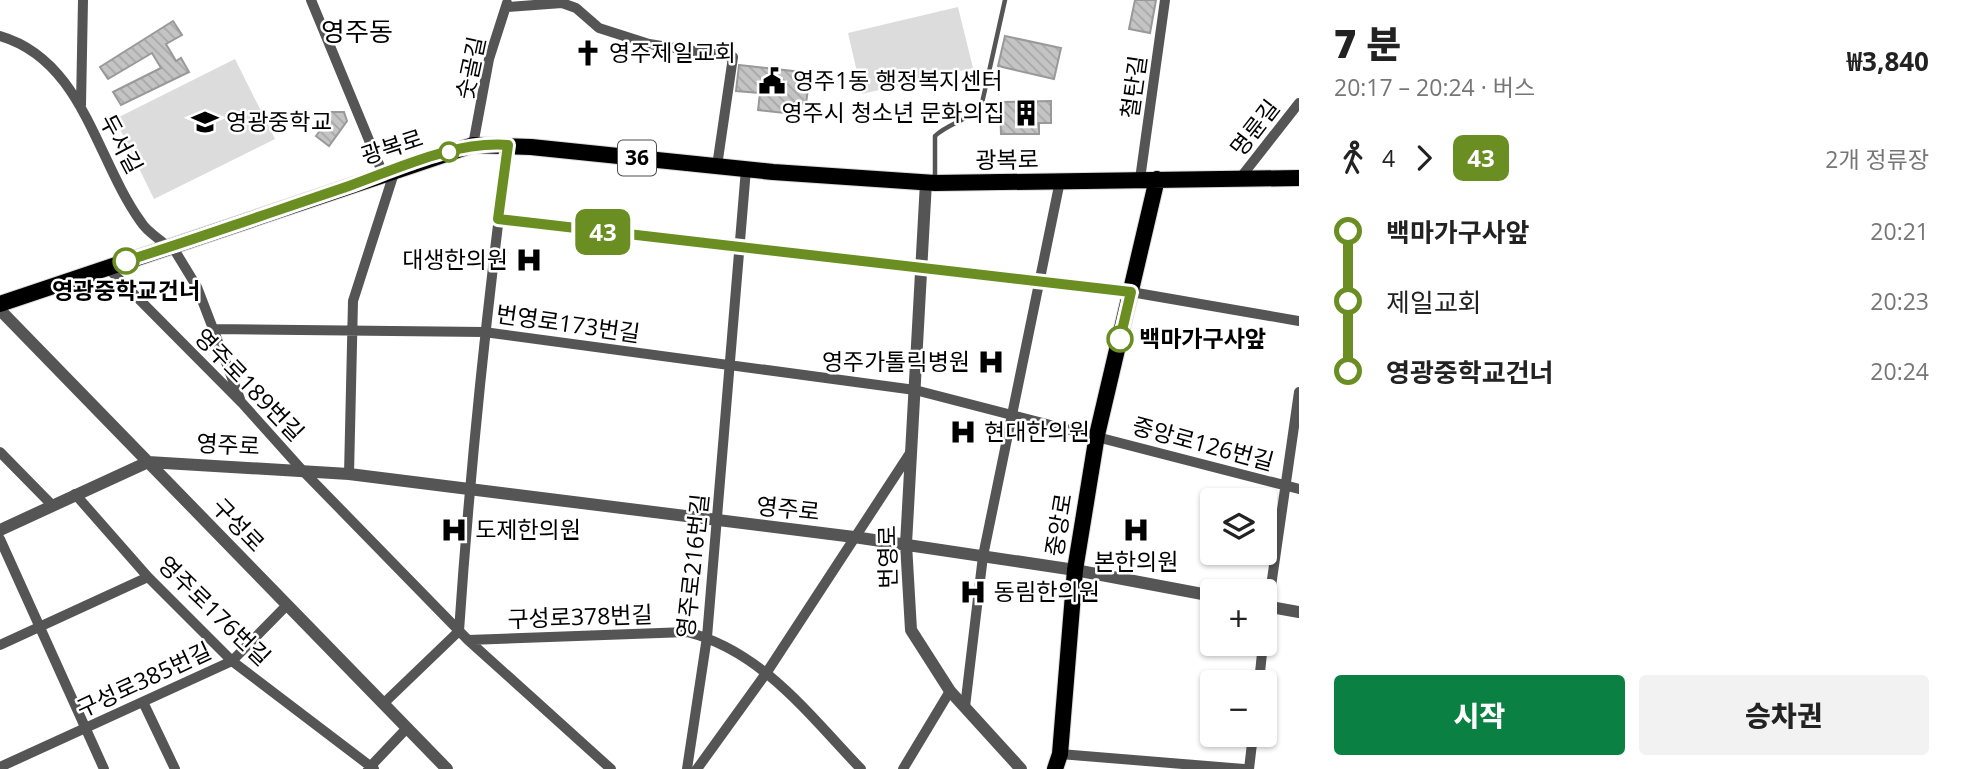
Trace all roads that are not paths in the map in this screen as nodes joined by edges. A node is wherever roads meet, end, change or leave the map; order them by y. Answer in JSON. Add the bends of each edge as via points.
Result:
{"nodes":[{"id":1,"x":83,"y":0,"type":"edge"},
{"id":2,"x":311,"y":0,"type":"edge"},
{"id":3,"x":1005,"y":0,"type":"edge"},
{"id":4,"x":1165,"y":0,"type":"edge"},
{"id":5,"x":507,"y":3,"type":"edge"},
{"id":6,"x":0,"y":36,"type":"edge"},
{"id":7,"x":1299,"y":103,"type":"edge"},
{"id":8,"x":81,"y":109,"type":"junction"},
{"id":9,"x":472,"y":145,"type":"junction"},
{"id":10,"x":508,"y":145,"type":"junction"},
{"id":11,"x":717,"y":166,"type":"junction"},
{"id":12,"x":746,"y":169,"type":"junction"},
{"id":13,"x":389,"y":172,"type":"junction"},
{"id":14,"x":1241,"y":177,"type":"junction"},
{"id":15,"x":1299,"y":178,"type":"edge"},
{"id":16,"x":1148,"y":179,"type":"junction"},
{"id":17,"x":1060,"y":181,"type":"junction"},
{"id":18,"x":931,"y":183,"type":"junction"},
{"id":19,"x":498,"y":219,"type":"junction"},
{"id":20,"x":170,"y":247,"type":"junction"},
{"id":21,"x":740,"y":249,"type":"junction"},
{"id":22,"x":107,"y":267,"type":"junction"},
{"id":23,"x":921,"y":270,"type":"junction"},
{"id":24,"x":1039,"y":282,"type":"junction"},
{"id":25,"x":1131,"y":292,"type":"junction"},
{"id":26,"x":0,"y":304,"type":"edge"},
{"id":27,"x":0,"y":310,"type":"edge"},
{"id":28,"x":1299,"y":321,"type":"edge"},
{"id":29,"x":213,"y":329,"type":"junction"},
{"id":30,"x":350,"y":330,"type":"junction"},
{"id":31,"x":484,"y":332,"type":"junction"},
{"id":32,"x":730,"y":367,"type":"junction"},
{"id":33,"x":915,"y":390,"type":"junction"},
{"id":34,"x":1299,"y":392,"type":"edge"},
{"id":35,"x":242,"y":403,"type":"junction"},
{"id":36,"x":1012,"y":415,"type":"junction"},
{"id":37,"x":1097,"y":435,"type":"junction"},
{"id":38,"x":912,"y":450,"type":"junction"},
{"id":39,"x":0,"y":452,"type":"edge"},
{"id":40,"x":148,"y":462,"type":"junction"},
{"id":41,"x":303,"y":471,"type":"junction"},
{"id":42,"x":349,"y":474,"type":"junction"},
{"id":43,"x":1285,"y":486,"type":"junction"},
{"id":44,"x":468,"y":489,"type":"junction"},
{"id":45,"x":1299,"y":489,"type":"edge"},
{"id":46,"x":75,"y":495,"type":"junction"},
{"id":47,"x":52,"y":505,"type":"junction"},
{"id":48,"x":718,"y":522,"type":"junction"},
{"id":49,"x":0,"y":530,"type":"edge"},
{"id":50,"x":854,"y":537,"type":"junction"},
{"id":51,"x":0,"y":539,"type":"edge"},
{"id":52,"x":906,"y":544,"type":"junction"},
{"id":53,"x":983,"y":556,"type":"junction"},
{"id":54,"x":1075,"y":570,"type":"junction"},
{"id":55,"x":148,"y":577,"type":"junction"},
{"id":56,"x":1270,"y":579,"type":"edge"},
{"id":57,"x":1200,"y":594,"type":"edge"},
{"id":58,"x":287,"y":605,"type":"junction"},
{"id":59,"x":1277,"y":608,"type":"edge"},
{"id":60,"x":1299,"y":612,"type":"edge"},
{"id":61,"x":40,"y":627,"type":"junction"},
{"id":62,"x":459,"y":631,"type":"junction"},
{"id":63,"x":707,"y":637,"type":"junction"},
{"id":64,"x":468,"y":640,"type":"junction"},
{"id":65,"x":0,"y":645,"type":"edge"},
{"id":66,"x":232,"y":661,"type":"junction"},
{"id":67,"x":767,"y":672,"type":"junction"},
{"id":68,"x":950,"y":691,"type":"junction"},
{"id":69,"x":143,"y":702,"type":"junction"},
{"id":70,"x":383,"y":704,"type":"junction"},
{"id":71,"x":965,"y":708,"type":"junction"},
{"id":72,"x":407,"y":728,"type":"junction"},
{"id":73,"x":86,"y":729,"type":"junction"},
{"id":74,"x":1251,"y":747,"type":"edge"},
{"id":75,"x":1057,"y":762,"type":"edge"},
{"id":76,"x":3,"y":767,"type":"edge"},
{"id":77,"x":371,"y":768,"type":"edge"},
{"id":78,"x":104,"y":769,"type":"edge"},
{"id":79,"x":175,"y":769,"type":"edge"},
{"id":80,"x":447,"y":769,"type":"edge"},
{"id":81,"x":611,"y":769,"type":"edge"},
{"id":82,"x":687,"y":769,"type":"edge"},
{"id":83,"x":697,"y":769,"type":"edge"},
{"id":84,"x":861,"y":769,"type":"edge"},
{"id":85,"x":904,"y":769,"type":"edge"},
{"id":86,"x":1021,"y":769,"type":"edge"},
{"id":87,"x":1247,"y":769,"type":"edge"}],
"edges":[{"from":1,"to":8,"type":"street","name":"두서길"},
{"from":2,"to":13,"type":"street"},
{"from":3,"to":18,"type":"lane","via":[[982,103],[977,112],[935,136]]},
{"from":4,"to":16,"type":"street","name":"철탄길"},
{"from":5,"to":9,"type":"street","name":"숫골길","via":[[489,59]]},
{"from":5,"to":11,"type":"street","via":[[562,3],[576,8],[599,28],[649,44],[733,57]]},
{"from":6,"to":8,"type":"street","via":[[17,40],[49,63]]},
{"from":7,"to":14,"type":"street","name":"명륜길"},
{"from":8,"to":20,"type":"street","name":"두서길","via":[[141,223]]},
{"from":9,"to":10,"type":"main road","name":"광복로","number":"36"},
{"from":9,"to":13,"type":"main road","name":"광복로","number":"36"},
{"from":10,"to":11,"type":"main road","name":"광복로","number":"36"},
{"from":10,"to":19,"type":"street"},
{"from":11,"to":12,"type":"main road","name":"광복로","number":"36"},
{"from":12,"to":18,"type":"main road","name":"광복로","number":"36"},
{"from":12,"to":21,"type":"street","name":"영주로216번길"},
{"from":13,"to":20,"type":"main road","name":"광복로","number":"36"},
{"from":13,"to":30,"type":"street","via":[[353,301]]},
{"from":14,"to":15,"type":"main road","name":"광복로","number":"36"},
{"from":14,"to":16,"type":"main road","name":"광복로","number":"36"},
{"from":16,"to":17,"type":"main road","name":"광복로","number":"36"},
{"from":16,"to":25,"type":"main road","name":"중앙로"},
{"from":17,"to":18,"type":"main road","name":"광복로","number":"36"},
{"from":17,"to":24,"type":"street"},
{"from":18,"to":23,"type":"street","name":"번영로"},
{"from":19,"to":21,"type":"street"},
{"from":19,"to":31,"type":"street"},
{"from":20,"to":22,"type":"main road","name":"광복로","number":"36"},
{"from":20,"to":29,"type":"street","via":[[197,287]]},
{"from":21,"to":23,"type":"street"},
{"from":21,"to":32,"type":"street","name":"영주로216번길"},
{"from":22,"to":26,"type":"main road","name":"광복로","number":"36"},
{"from":22,"to":35,"type":"street","name":"영주로189번길"},
{"from":23,"to":24,"type":"street"},
{"from":23,"to":33,"type":"street","name":"번영로"},
{"from":24,"to":25,"type":"street"},
{"from":24,"to":36,"type":"street"},
{"from":25,"to":28,"type":"street"},
{"from":25,"to":37,"type":"main road","name":"중앙로"},
{"from":27,"to":40,"type":"street","name":"구성로"},
{"from":29,"to":30,"type":"street","name":"번영로173번길"},
{"from":29,"to":35,"type":"street"},
{"from":30,"to":31,"type":"street","name":"번영로173번길"},
{"from":30,"to":42,"type":"street"},
{"from":31,"to":32,"type":"street","name":"번영로173번길"},
{"from":31,"to":44,"type":"street"},
{"from":32,"to":33,"type":"street","name":"번영로173번길"},
{"from":32,"to":48,"type":"street","name":"영주로216번길"},
{"from":33,"to":36,"type":"street"},
{"from":33,"to":38,"type":"street","name":"번영로"},
{"from":34,"to":43,"type":"street"},
{"from":35,"to":41,"type":"street","name":"영주로189번길"},
{"from":36,"to":37,"type":"street"},
{"from":36,"to":53,"type":"street"},
{"from":37,"to":43,"type":"street","name":"중앙로126번길"},
{"from":37,"to":54,"type":"main road","name":"중앙로"},
{"from":38,"to":50,"type":"street"},
{"from":38,"to":52,"type":"street","name":"번영로"},
{"from":39,"to":47,"type":"street"},
{"from":40,"to":41,"type":"street","name":"영주로"},
{"from":40,"to":46,"type":"street","name":"영주로"},
{"from":40,"to":58,"type":"street","name":"구성로"},
{"from":41,"to":42,"type":"street","name":"영주로"},
{"from":41,"to":62,"type":"street","name":"영주로189번길"},
{"from":42,"to":44,"type":"street","name":"영주로"},
{"from":43,"to":45,"type":"street","name":"중앙로126번길"},
{"from":43,"to":56,"type":"street"},
{"from":44,"to":48,"type":"street","name":"영주로"},
{"from":44,"to":62,"type":"street"},
{"from":46,"to":47,"type":"street","name":"영주로"},
{"from":46,"to":55,"type":"street","name":"영주로176번길"},
{"from":47,"to":49,"type":"street","name":"영주로"},
{"from":48,"to":50,"type":"street","name":"영주로"},
{"from":48,"to":63,"type":"street","name":"영주로216번길"},
{"from":50,"to":52,"type":"street","name":"영주로"},
{"from":50,"to":67,"type":"street"},
{"from":51,"to":61,"type":"street"},
{"from":52,"to":53,"type":"street","name":"영주로"},
{"from":52,"to":68,"type":"street","name":"번영로","via":[[911,630]]},
{"from":53,"to":54,"type":"street","name":"영주로"},
{"from":53,"to":71,"type":"street"},
{"from":54,"to":57,"type":"street","name":"영주로"},
{"from":54,"to":75,"type":"main road","name":"중앙로"},
{"from":55,"to":61,"type":"street"},
{"from":55,"to":66,"type":"street","name":"영주로176번길"},
{"from":58,"to":66,"type":"street","name":"구성로385번길"},
{"from":58,"to":70,"type":"street","name":"구성로"},
{"from":59,"to":60,"type":"street"},
{"from":61,"to":65,"type":"street"},
{"from":61,"to":73,"type":"street"},
{"from":62,"to":64,"type":"street","name":"영주로189번길"},
{"from":62,"to":70,"type":"street"},
{"from":63,"to":64,"type":"street","name":"구성로378번길","via":[[687,632]]},
{"from":63,"to":67,"type":"street","name":"구성로378번길","via":[[733,648]]},
{"from":63,"to":82,"type":"street","name":"영주로216번길"},
{"from":64,"to":81,"type":"street","name":"영주로189번길"},
{"from":66,"to":69,"type":"street","name":"구성로385번길"},
{"from":66,"to":77,"type":"street","name":"영주로176번길"},
{"from":67,"to":83,"type":"street"},
{"from":67,"to":84,"type":"street","name":"구성로378번길"},
{"from":68,"to":71,"type":"street","name":"번영로"},
{"from":68,"to":85,"type":"street"},
{"from":69,"to":73,"type":"street","name":"구성로385번길"},
{"from":69,"to":79,"type":"street"},
{"from":70,"to":72,"type":"street","name":"구성로"},
{"from":71,"to":86,"type":"street","name":"번영로"},
{"from":72,"to":77,"type":"street"},
{"from":72,"to":80,"type":"street","name":"구성로"},
{"from":73,"to":76,"type":"street","name":"구성로385번길"},
{"from":73,"to":78,"type":"street"},
{"from":74,"to":87,"type":"street"},
{"from":75,"to":87,"type":"street"}]}
